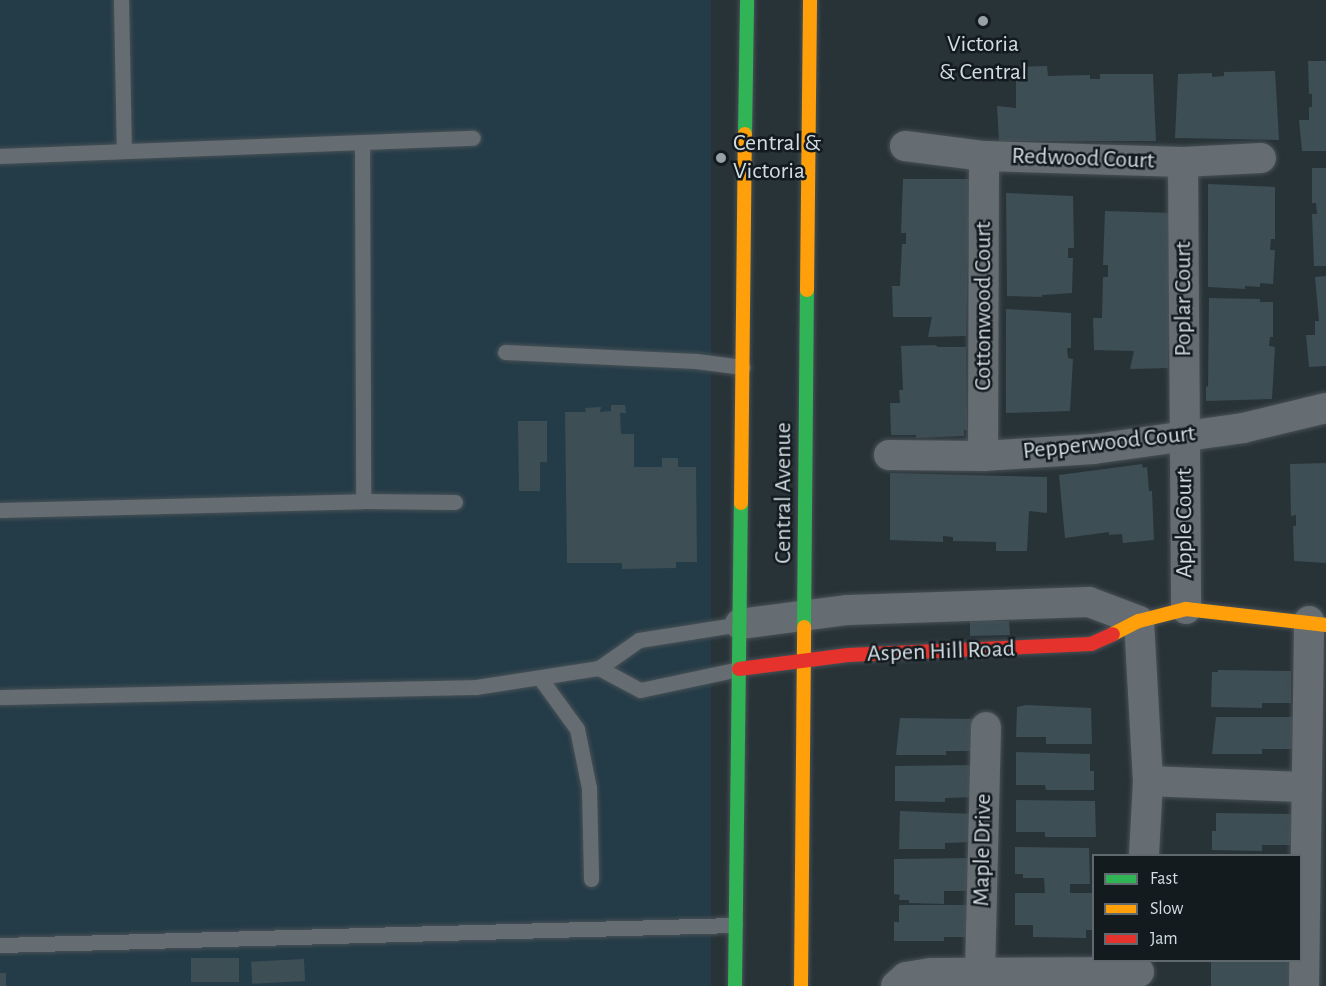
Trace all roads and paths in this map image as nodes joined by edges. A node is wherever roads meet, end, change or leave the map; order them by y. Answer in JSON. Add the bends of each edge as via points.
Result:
{"nodes":[{"id":1,"x":121,"y":0,"type":"edge"},
{"id":2,"x":747,"y":0,"type":"edge"},
{"id":3,"x":810,"y":0,"type":"edge"},
{"id":4,"x":473,"y":138,"type":"dead end"},
{"id":5,"x":362,"y":142,"type":"junction"},
{"id":6,"x":905,"y":146,"type":"dead end"},
{"id":7,"x":124,"y":151,"type":"junction"},
{"id":8,"x":0,"y":156,"type":"edge"},
{"id":9,"x":984,"y":156,"type":"junction"},
{"id":10,"x":1261,"y":158,"type":"dead end"},
{"id":11,"x":1183,"y":162,"type":"junction"},
{"id":12,"x":505,"y":352,"type":"dead end"},
{"id":13,"x":743,"y":367,"type":"junction"},
{"id":14,"x":1326,"y":408,"type":"edge"},
{"id":15,"x":1185,"y":436,"type":"junction"},
{"id":16,"x":889,"y":455,"type":"dead end"},
{"id":17,"x":983,"y":456,"type":"junction"},
{"id":18,"x":363,"y":501,"type":"junction"},
{"id":19,"x":455,"y":502,"type":"dead end"},
{"id":20,"x":0,"y":510,"type":"edge"},
{"id":21,"x":1037,"y":603,"type":"junction"},
{"id":22,"x":1186,"y":609,"type":"junction"},
{"id":23,"x":806,"y":616,"type":"junction"},
{"id":24,"x":1139,"y":621,"type":"junction"},
{"id":25,"x":1318,"y":623,"type":"edge"},
{"id":26,"x":740,"y":624,"type":"junction"},
{"id":27,"x":1037,"y":648,"type":"junction"},
{"id":28,"x":803,"y":662,"type":"junction"},
{"id":29,"x":599,"y":669,"type":"junction"},
{"id":30,"x":739,"y":669,"type":"junction"},
{"id":31,"x":540,"y":678,"type":"junction"},
{"id":32,"x":0,"y":697,"type":"edge"},
{"id":33,"x":986,"y":727,"type":"dead end"},
{"id":34,"x":1148,"y":781,"type":"junction"},
{"id":35,"x":1307,"y":787,"type":"junction"},
{"id":36,"x":1144,"y":854,"type":"edge"},
{"id":37,"x":591,"y":879,"type":"dead end"},
{"id":38,"x":735,"y":925,"type":"junction"},
{"id":39,"x":0,"y":945,"type":"edge"},
{"id":40,"x":980,"y":972,"type":"junction"},
{"id":41,"x":1139,"y":973,"type":"edge"},
{"id":42,"x":735,"y":986,"type":"edge"},
{"id":43,"x":801,"y":986,"type":"edge"},
{"id":44,"x":896,"y":986,"type":"edge"},
{"id":45,"x":1304,"y":986,"type":"edge"}],
"edges":[{"from":1,"to":7,"type":"lane"},
{"from":2,"to":13,"type":"main road","name":"Central Avenue"},
{"from":3,"to":23,"type":"main road","name":"Central Avenue"},
{"from":4,"to":5,"type":"lane"},
{"from":5,"to":7,"type":"lane"},
{"from":5,"to":18,"type":"lane"},
{"from":6,"to":9,"type":"street","name":"Redwood Court"},
{"from":7,"to":8,"type":"lane"},
{"from":9,"to":11,"type":"street","name":"Redwood Court"},
{"from":9,"to":17,"type":"street","name":"Cottonwood Court"},
{"from":10,"to":11,"type":"street","name":"Redwood Court"},
{"from":11,"to":15,"type":"street","name":"Poplar Court"},
{"from":12,"to":13,"type":"lane","via":[[696,361]]},
{"from":13,"to":26,"type":"main road","name":"Central Avenue"},
{"from":14,"to":15,"type":"street","name":"Pepperwood Court","via":[[1243,428]]},
{"from":15,"to":17,"type":"street","name":"Pepperwood Court"},
{"from":15,"to":22,"type":"street","name":"Apple Court"},
{"from":16,"to":17,"type":"street","name":"Pepperwood Court"},
{"from":18,"to":19,"type":"lane"},
{"from":18,"to":20,"type":"lane"},
{"from":21,"to":23,"type":"street","name":"Aspen Hill Road","via":[[848,610]]},
{"from":21,"to":24,"type":"street","name":"Aspen Hill Road","via":[[1089,602]]},
{"from":21,"to":27,"type":"street"},
{"from":22,"to":24,"type":"main road","name":"Aspen Hill Road"},
{"from":22,"to":25,"type":"main road","name":"Aspen Hill Road"},
{"from":23,"to":26,"type":"street","name":"Aspen Hill Road"},
{"from":23,"to":28,"type":"main road","name":"Central Avenue"},
{"from":24,"to":27,"type":"main road","name":"Aspen Hill Road","via":[[1090,644]]},
{"from":24,"to":34,"type":"street"},
{"from":25,"to":35,"type":"street"},
{"from":26,"to":29,"type":"lane","via":[[639,640]]},
{"from":26,"to":30,"type":"main road","name":"Central Avenue"},
{"from":27,"to":28,"type":"main road","name":"Aspen Hill Road","via":[[848,655]]},
{"from":28,"to":30,"type":"main road","name":"Aspen Hill Road"},
{"from":28,"to":43,"type":"main road","name":"Central Avenue"},
{"from":29,"to":30,"type":"lane","via":[[640,690]]},
{"from":29,"to":31,"type":"lane"},
{"from":30,"to":38,"type":"main road","name":"Central Avenue"},
{"from":31,"to":32,"type":"lane","via":[[476,687]]},
{"from":31,"to":37,"type":"lane","via":[[577,729],[590,788]]},
{"from":33,"to":40,"type":"street","name":"Maple Drive"},
{"from":34,"to":35,"type":"street"},
{"from":34,"to":36,"type":"street"},
{"from":35,"to":45,"type":"street"},
{"from":38,"to":39,"type":"lane"},
{"from":38,"to":42,"type":"main road","name":"Central Avenue"},
{"from":40,"to":41,"type":"street"},
{"from":40,"to":44,"type":"street","via":[[906,976]]}]}
